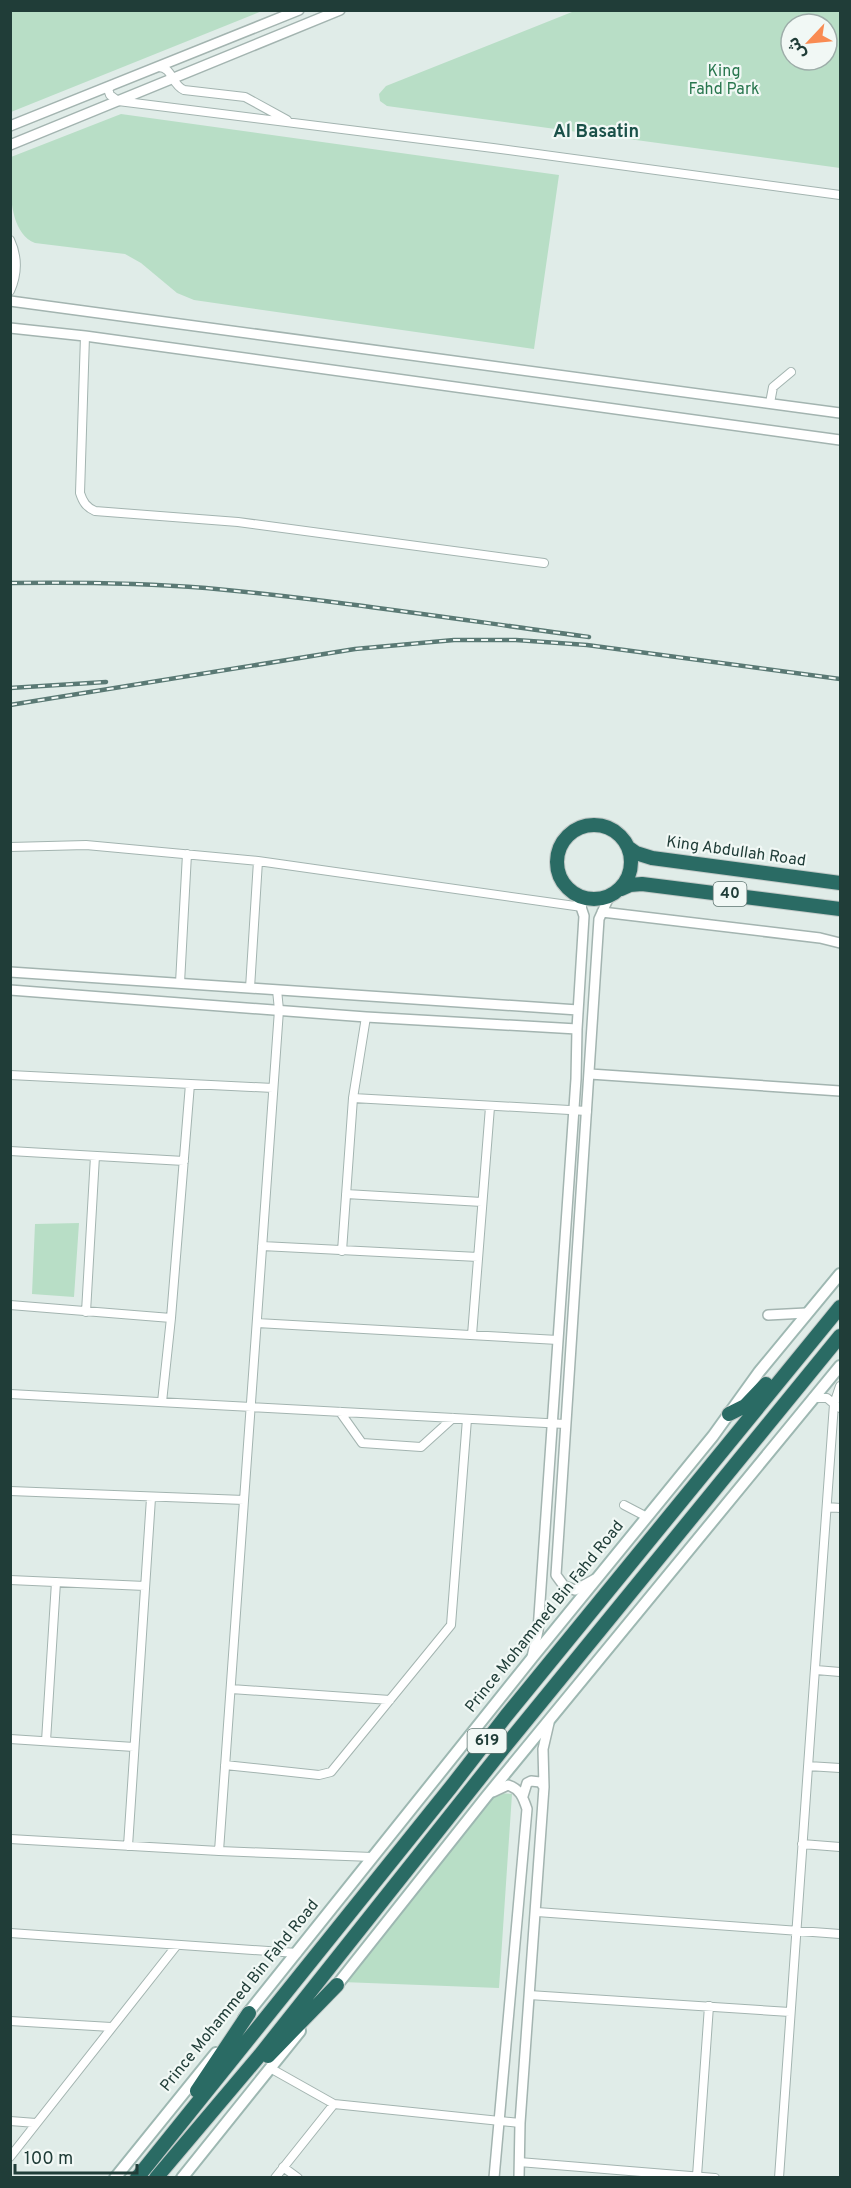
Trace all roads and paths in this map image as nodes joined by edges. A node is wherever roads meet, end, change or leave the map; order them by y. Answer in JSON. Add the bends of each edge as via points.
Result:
{"nodes":[{"id":1,"x":299,"y":10,"type":"edge"},
{"id":2,"x":340,"y":10,"type":"edge"},
{"id":3,"x":277,"y":20,"type":"junction"},
{"id":4,"x":284,"y":33,"type":"junction"},
{"id":5,"x":157,"y":67,"type":"junction"},
{"id":6,"x":173,"y":78,"type":"junction"},
{"id":7,"x":111,"y":86,"type":"junction"},
{"id":8,"x":118,"y":101,"type":"junction"},
{"id":9,"x":291,"y":123,"type":"junction"},
{"id":10,"x":10,"y":126,"type":"edge"},
{"id":11,"x":10,"y":145,"type":"edge"},
{"id":12,"x":840,"y":195,"type":"edge"},
{"id":13,"x":10,"y":240,"type":"edge"},
{"id":14,"x":10,"y":291,"type":"edge"},
{"id":15,"x":10,"y":301,"type":"edge"},
{"id":16,"x":10,"y":328,"type":"edge"},
{"id":17,"x":85,"y":336,"type":"junction"},
{"id":18,"x":791,"y":372,"type":"dead end"},
{"id":19,"x":770,"y":403,"type":"junction"},
{"id":20,"x":840,"y":413,"type":"edge"},
{"id":21,"x":840,"y":440,"type":"edge"},
{"id":22,"x":544,"y":563,"type":"dead end"},
{"id":23,"x":10,"y":847,"type":"edge"},
{"id":24,"x":628,"y":848,"type":"junction"},
{"id":25,"x":187,"y":854,"type":"junction"},
{"id":26,"x":258,"y":861,"type":"junction"},
{"id":27,"x":840,"y":883,"type":"edge"},
{"id":28,"x":574,"y":893,"type":"junction"},
{"id":29,"x":615,"y":893,"type":"junction"},
{"id":30,"x":582,"y":907,"type":"junction"},
{"id":31,"x":840,"y":909,"type":"edge"},
{"id":32,"x":602,"y":912,"type":"junction"},
{"id":33,"x":840,"y":942,"type":"edge"},
{"id":34,"x":10,"y":972,"type":"edge"},
{"id":35,"x":180,"y":983,"type":"junction"},
{"id":36,"x":250,"y":988,"type":"junction"},
{"id":37,"x":10,"y":990,"type":"edge"},
{"id":38,"x":277,"y":990,"type":"junction"},
{"id":39,"x":279,"y":1010,"type":"junction"},
{"id":40,"x":578,"y":1010,"type":"junction"},
{"id":41,"x":366,"y":1017,"type":"junction"},
{"id":42,"x":577,"y":1029,"type":"junction"},
{"id":43,"x":590,"y":1074,"type":"junction"},
{"id":44,"x":10,"y":1075,"type":"edge"},
{"id":45,"x":190,"y":1084,"type":"junction"},
{"id":46,"x":273,"y":1088,"type":"junction"},
{"id":47,"x":840,"y":1091,"type":"edge"},
{"id":48,"x":353,"y":1098,"type":"junction"},
{"id":49,"x":490,"y":1107,"type":"junction"},
{"id":50,"x":574,"y":1110,"type":"junction"},
{"id":51,"x":587,"y":1111,"type":"junction"},
{"id":52,"x":10,"y":1151,"type":"edge"},
{"id":53,"x":94,"y":1156,"type":"junction"},
{"id":54,"x":184,"y":1161,"type":"junction"},
{"id":55,"x":346,"y":1194,"type":"junction"},
{"id":56,"x":482,"y":1202,"type":"junction"},
{"id":57,"x":262,"y":1246,"type":"junction"},
{"id":58,"x":342,"y":1251,"type":"junction"},
{"id":59,"x":478,"y":1257,"type":"junction"},
{"id":60,"x":840,"y":1274,"type":"edge"},
{"id":61,"x":10,"y":1305,"type":"edge"},
{"id":62,"x":840,"y":1307,"type":"edge"},
{"id":63,"x":86,"y":1312,"type":"junction"},
{"id":64,"x":806,"y":1313,"type":"junction"},
{"id":65,"x":768,"y":1315,"type":"dead end"},
{"id":66,"x":171,"y":1318,"type":"junction"},
{"id":67,"x":256,"y":1323,"type":"junction"},
{"id":68,"x":472,"y":1335,"type":"junction"},
{"id":69,"x":840,"y":1336,"type":"edge"},
{"id":70,"x":558,"y":1340,"type":"junction"},
{"id":71,"x":840,"y":1366,"type":"edge"},
{"id":72,"x":789,"y":1367,"type":"junction"},
{"id":73,"x":840,"y":1386,"type":"edge"},
{"id":74,"x":10,"y":1394,"type":"edge"},
{"id":75,"x":813,"y":1398,"type":"junction"},
{"id":76,"x":162,"y":1402,"type":"junction"},
{"id":77,"x":837,"y":1406,"type":"edge"},
{"id":78,"x":250,"y":1407,"type":"junction"},
{"id":79,"x":340,"y":1412,"type":"junction"},
{"id":80,"x":729,"y":1414,"type":"junction"},
{"id":81,"x":453,"y":1418,"type":"junction"},
{"id":82,"x":467,"y":1419,"type":"junction"},
{"id":83,"x":552,"y":1423,"type":"junction"},
{"id":84,"x":565,"y":1424,"type":"junction"},
{"id":85,"x":10,"y":1491,"type":"edge"},
{"id":86,"x":151,"y":1498,"type":"junction"},
{"id":87,"x":244,"y":1500,"type":"junction"},
{"id":88,"x":624,"y":1505,"type":"dead end"},
{"id":89,"x":827,"y":1507,"type":"junction"},
{"id":90,"x":840,"y":1508,"type":"edge"},
{"id":91,"x":647,"y":1517,"type":"junction"},
{"id":92,"x":597,"y":1578,"type":"junction"},
{"id":93,"x":10,"y":1580,"type":"edge"},
{"id":94,"x":56,"y":1582,"type":"junction"},
{"id":95,"x":145,"y":1586,"type":"junction"},
{"id":96,"x":532,"y":1658,"type":"junction"},
{"id":97,"x":816,"y":1670,"type":"junction"},
{"id":98,"x":840,"y":1672,"type":"edge"},
{"id":99,"x":231,"y":1689,"type":"junction"},
{"id":100,"x":390,"y":1700,"type":"junction"},
{"id":101,"x":551,"y":1717,"type":"junction"},
{"id":102,"x":10,"y":1739,"type":"edge"},
{"id":103,"x":46,"y":1742,"type":"junction"},
{"id":104,"x":134,"y":1747,"type":"junction"},
{"id":105,"x":225,"y":1765,"type":"junction"},
{"id":106,"x":808,"y":1766,"type":"junction"},
{"id":107,"x":840,"y":1768,"type":"edge"},
{"id":108,"x":544,"y":1787,"type":"junction"},
{"id":109,"x":523,"y":1796,"type":"junction"},
{"id":110,"x":486,"y":1797,"type":"junction"},
{"id":111,"x":10,"y":1839,"type":"edge"},
{"id":112,"x":802,"y":1844,"type":"junction"},
{"id":113,"x":128,"y":1846,"type":"junction"},
{"id":114,"x":840,"y":1847,"type":"edge"},
{"id":115,"x":219,"y":1851,"type":"junction"},
{"id":116,"x":372,"y":1857,"type":"junction"},
{"id":117,"x":537,"y":1912,"type":"junction"},
{"id":118,"x":795,"y":1932,"type":"junction"},
{"id":119,"x":10,"y":1933,"type":"edge"},
{"id":120,"x":840,"y":1934,"type":"edge"},
{"id":121,"x":177,"y":1945,"type":"junction"},
{"id":122,"x":297,"y":1953,"type":"junction"},
{"id":123,"x":337,"y":1985,"type":"junction"},
{"id":124,"x":529,"y":1995,"type":"junction"},
{"id":125,"x":709,"y":2006,"type":"junction"},
{"id":126,"x":790,"y":2012,"type":"junction"},
{"id":127,"x":249,"y":2013,"type":"junction"},
{"id":128,"x":10,"y":2020,"type":"edge"},
{"id":129,"x":111,"y":2027,"type":"junction"},
{"id":130,"x":270,"y":2068,"type":"junction"},
{"id":131,"x":334,"y":2104,"type":"junction"},
{"id":132,"x":10,"y":2121,"type":"edge"},
{"id":133,"x":500,"y":2121,"type":"junction"},
{"id":134,"x":36,"y":2123,"type":"junction"},
{"id":135,"x":520,"y":2123,"type":"junction"},
{"id":136,"x":166,"y":2140,"type":"junction"},
{"id":137,"x":188,"y":2140,"type":"junction"},
{"id":138,"x":10,"y":2157,"type":"edge"},
{"id":139,"x":519,"y":2162,"type":"junction"},
{"id":140,"x":284,"y":2168,"type":"junction"},
{"id":141,"x":697,"y":2176,"type":"edge"},
{"id":142,"x":115,"y":2178,"type":"edge"},
{"id":143,"x":136,"y":2178,"type":"edge"},
{"id":144,"x":156,"y":2178,"type":"edge"},
{"id":145,"x":182,"y":2178,"type":"edge"},
{"id":146,"x":275,"y":2178,"type":"edge"},
{"id":147,"x":298,"y":2178,"type":"edge"},
{"id":148,"x":494,"y":2178,"type":"edge"},
{"id":149,"x":519,"y":2178,"type":"edge"},
{"id":150,"x":715,"y":2178,"type":"edge"},
{"id":151,"x":779,"y":2178,"type":"edge"}],
"edges":[{"from":1,"to":3,"type":"street"},
{"from":2,"to":4,"type":"street"},
{"from":3,"to":4,"type":"street"},
{"from":3,"to":5,"type":"street"},
{"from":4,"to":6,"type":"street"},
{"from":5,"to":6,"type":"street","via":[[167,69]]},
{"from":5,"to":7,"type":"street"},
{"from":6,"to":8,"type":"street"},
{"from":6,"to":9,"type":"street","via":[[184,90],[245,97]]},
{"from":7,"to":8,"type":"street","via":[[110,95]]},
{"from":7,"to":10,"type":"street"},
{"from":8,"to":9,"type":"street"},
{"from":8,"to":11,"type":"street"},
{"from":9,"to":12,"type":"street"},
{"from":13,"to":14,"type":"street","via":[[16,269]]},
{"from":15,"to":19,"type":"street"},
{"from":16,"to":17,"type":"street"},
{"from":17,"to":21,"type":"street"},
{"from":17,"to":22,"type":"street","via":[[80,493],[89,509],[238,522]]},
{"from":18,"to":19,"type":"street","via":[[773,387]]},
{"from":19,"to":20,"type":"street"},
{"from":23,"to":25,"type":"street","via":[[86,845]]},
{"from":24,"to":27,"type":"highway","name":"King Abdullah Road","number":"40","via":[[652,858]]},
{"from":24,"to":28,"type":"highway","via":[[608,828],[594,825],[573,831],[563,842],[557,862],[563,883]]},
{"from":24,"to":29,"type":"highway","via":[[631,870]]},
{"from":25,"to":26,"type":"street"},
{"from":25,"to":35,"type":"street"},
{"from":26,"to":30,"type":"street"},
{"from":26,"to":36,"type":"street"},
{"from":28,"to":29,"type":"highway","via":[[594,900]]},
{"from":28,"to":30,"type":"street"},
{"from":29,"to":31,"type":"highway","number":"40","via":[[642,884]]},
{"from":29,"to":32,"type":"street"},
{"from":30,"to":40,"type":"street"},
{"from":32,"to":33,"type":"street"},
{"from":32,"to":43,"type":"street"},
{"from":34,"to":35,"type":"street"},
{"from":35,"to":36,"type":"street"},
{"from":36,"to":38,"type":"street"},
{"from":37,"to":39,"type":"street"},
{"from":38,"to":39,"type":"street"},
{"from":38,"to":40,"type":"street"},
{"from":39,"to":41,"type":"street"},
{"from":39,"to":46,"type":"street"},
{"from":40,"to":42,"type":"street"},
{"from":41,"to":42,"type":"street"},
{"from":41,"to":48,"type":"street"},
{"from":42,"to":50,"type":"street"},
{"from":43,"to":47,"type":"street"},
{"from":43,"to":51,"type":"street"},
{"from":44,"to":45,"type":"street"},
{"from":45,"to":46,"type":"street"},
{"from":45,"to":54,"type":"street"},
{"from":46,"to":57,"type":"street"},
{"from":48,"to":49,"type":"street"},
{"from":48,"to":55,"type":"street"},
{"from":49,"to":50,"type":"street"},
{"from":49,"to":56,"type":"street"},
{"from":50,"to":51,"type":"street"},
{"from":50,"to":70,"type":"street"},
{"from":51,"to":84,"type":"street"},
{"from":52,"to":53,"type":"street"},
{"from":53,"to":54,"type":"street"},
{"from":53,"to":63,"type":"street"},
{"from":54,"to":66,"type":"street"},
{"from":55,"to":56,"type":"street"},
{"from":55,"to":58,"type":"street"},
{"from":56,"to":59,"type":"street"},
{"from":57,"to":58,"type":"street"},
{"from":57,"to":67,"type":"street"},
{"from":58,"to":59,"type":"street"},
{"from":59,"to":68,"type":"street"},
{"from":60,"to":64,"type":"main road","name":"Prince Mohammed Bin Fahd Road"},
{"from":61,"to":63,"type":"street"},
{"from":62,"to":72,"type":"highway","name":"Prince Mohammed Bin Fahd Road","number":"619"},
{"from":63,"to":66,"type":"street"},
{"from":64,"to":65,"type":"street"},
{"from":64,"to":80,"type":"main road","name":"Prince Mohammed Bin Fahd Road"},
{"from":66,"to":76,"type":"street"},
{"from":67,"to":68,"type":"street"},
{"from":67,"to":78,"type":"street"},
{"from":68,"to":70,"type":"street"},
{"from":69,"to":137,"type":"highway","number":"619"},
{"from":70,"to":83,"type":"street"},
{"from":71,"to":75,"type":"main road"},
{"from":72,"to":80,"type":"highway","via":[[770,1379],[745,1406]]},
{"from":72,"to":136,"type":"highway","name":"Prince Mohammed Bin Fahd Road","number":"619"},
{"from":73,"to":77,"type":"street"},
{"from":74,"to":76,"type":"street"},
{"from":75,"to":77,"type":"street","via":[[826,1398]]},
{"from":75,"to":101,"type":"main road"},
{"from":76,"to":78,"type":"street"},
{"from":77,"to":89,"type":"street"},
{"from":78,"to":79,"type":"street"},
{"from":78,"to":87,"type":"street"},
{"from":79,"to":81,"type":"street"},
{"from":79,"to":81,"type":"street","via":[[362,1443],[421,1447]]},
{"from":80,"to":91,"type":"main road","name":"Prince Mohammed Bin Fahd Road"},
{"from":81,"to":82,"type":"street"},
{"from":82,"to":83,"type":"street"},
{"from":82,"to":100,"type":"street","via":[[451,1625]]},
{"from":83,"to":84,"type":"street"},
{"from":83,"to":96,"type":"street","via":[[538,1631]]},
{"from":84,"to":92,"type":"street","via":[[556,1575],[564,1586],[575,1590]]},
{"from":85,"to":86,"type":"street"},
{"from":86,"to":87,"type":"street"},
{"from":86,"to":95,"type":"street"},
{"from":87,"to":99,"type":"street"},
{"from":88,"to":91,"type":"street"},
{"from":89,"to":90,"type":"street"},
{"from":89,"to":97,"type":"street"},
{"from":91,"to":92,"type":"main road","name":"Prince Mohammed Bin Fahd Road"},
{"from":92,"to":96,"type":"main road","name":"Prince Mohammed Bin Fahd Road"},
{"from":93,"to":94,"type":"street"},
{"from":94,"to":95,"type":"street"},
{"from":94,"to":103,"type":"street"},
{"from":95,"to":104,"type":"street"},
{"from":96,"to":116,"type":"main road","name":"Prince Mohammed Bin Fahd Road"},
{"from":97,"to":98,"type":"street"},
{"from":97,"to":106,"type":"street"},
{"from":99,"to":100,"type":"street"},
{"from":99,"to":105,"type":"street"},
{"from":100,"to":105,"type":"street","via":[[331,1772],[319,1775]]},
{"from":101,"to":108,"type":"street","via":[[543,1749]]},
{"from":101,"to":110,"type":"main road"},
{"from":102,"to":103,"type":"street"},
{"from":103,"to":104,"type":"street"},
{"from":104,"to":113,"type":"street"},
{"from":105,"to":115,"type":"street"},
{"from":106,"to":107,"type":"street"},
{"from":106,"to":112,"type":"street"},
{"from":108,"to":109,"type":"street","via":[[531,1780]]},
{"from":108,"to":117,"type":"street"},
{"from":109,"to":110,"type":"street","via":[[508,1785]]},
{"from":109,"to":133,"type":"street","via":[[527,1809]]},
{"from":110,"to":123,"type":"main road"},
{"from":111,"to":113,"type":"street"},
{"from":112,"to":114,"type":"street"},
{"from":112,"to":118,"type":"street"},
{"from":113,"to":115,"type":"street"},
{"from":115,"to":116,"type":"street"},
{"from":116,"to":122,"type":"main road","name":"Prince Mohammed Bin Fahd Road"},
{"from":117,"to":118,"type":"street"},
{"from":117,"to":124,"type":"street"},
{"from":118,"to":120,"type":"street"},
{"from":118,"to":126,"type":"street"},
{"from":119,"to":121,"type":"street"},
{"from":121,"to":122,"type":"street"},
{"from":121,"to":129,"type":"street"},
{"from":122,"to":127,"type":"main road","name":"Prince Mohammed Bin Fahd Road"},
{"from":123,"to":130,"type":"main road"},
{"from":123,"to":137,"type":"highway"},
{"from":124,"to":125,"type":"street"},
{"from":124,"to":135,"type":"street"},
{"from":125,"to":126,"type":"street"},
{"from":125,"to":141,"type":"street"},
{"from":126,"to":151,"type":"street"},
{"from":127,"to":136,"type":"highway"},
{"from":127,"to":142,"type":"main road","name":"Prince Mohammed Bin Fahd Road"},
{"from":128,"to":129,"type":"street"},
{"from":129,"to":134,"type":"street"},
{"from":130,"to":131,"type":"street"},
{"from":130,"to":145,"type":"main road"},
{"from":131,"to":133,"type":"street"},
{"from":131,"to":140,"type":"street"},
{"from":132,"to":134,"type":"street"},
{"from":133,"to":135,"type":"street"},
{"from":133,"to":148,"type":"street"},
{"from":134,"to":138,"type":"street"},
{"from":135,"to":139,"type":"street"},
{"from":136,"to":143,"type":"highway","name":"Prince Mohammed Bin Fahd Road","number":"619"},
{"from":137,"to":144,"type":"highway","number":"619"},
{"from":139,"to":141,"type":"street"},
{"from":139,"to":149,"type":"street"},
{"from":140,"to":146,"type":"street"},
{"from":140,"to":147,"type":"street"},
{"from":141,"to":150,"type":"street"}]}
